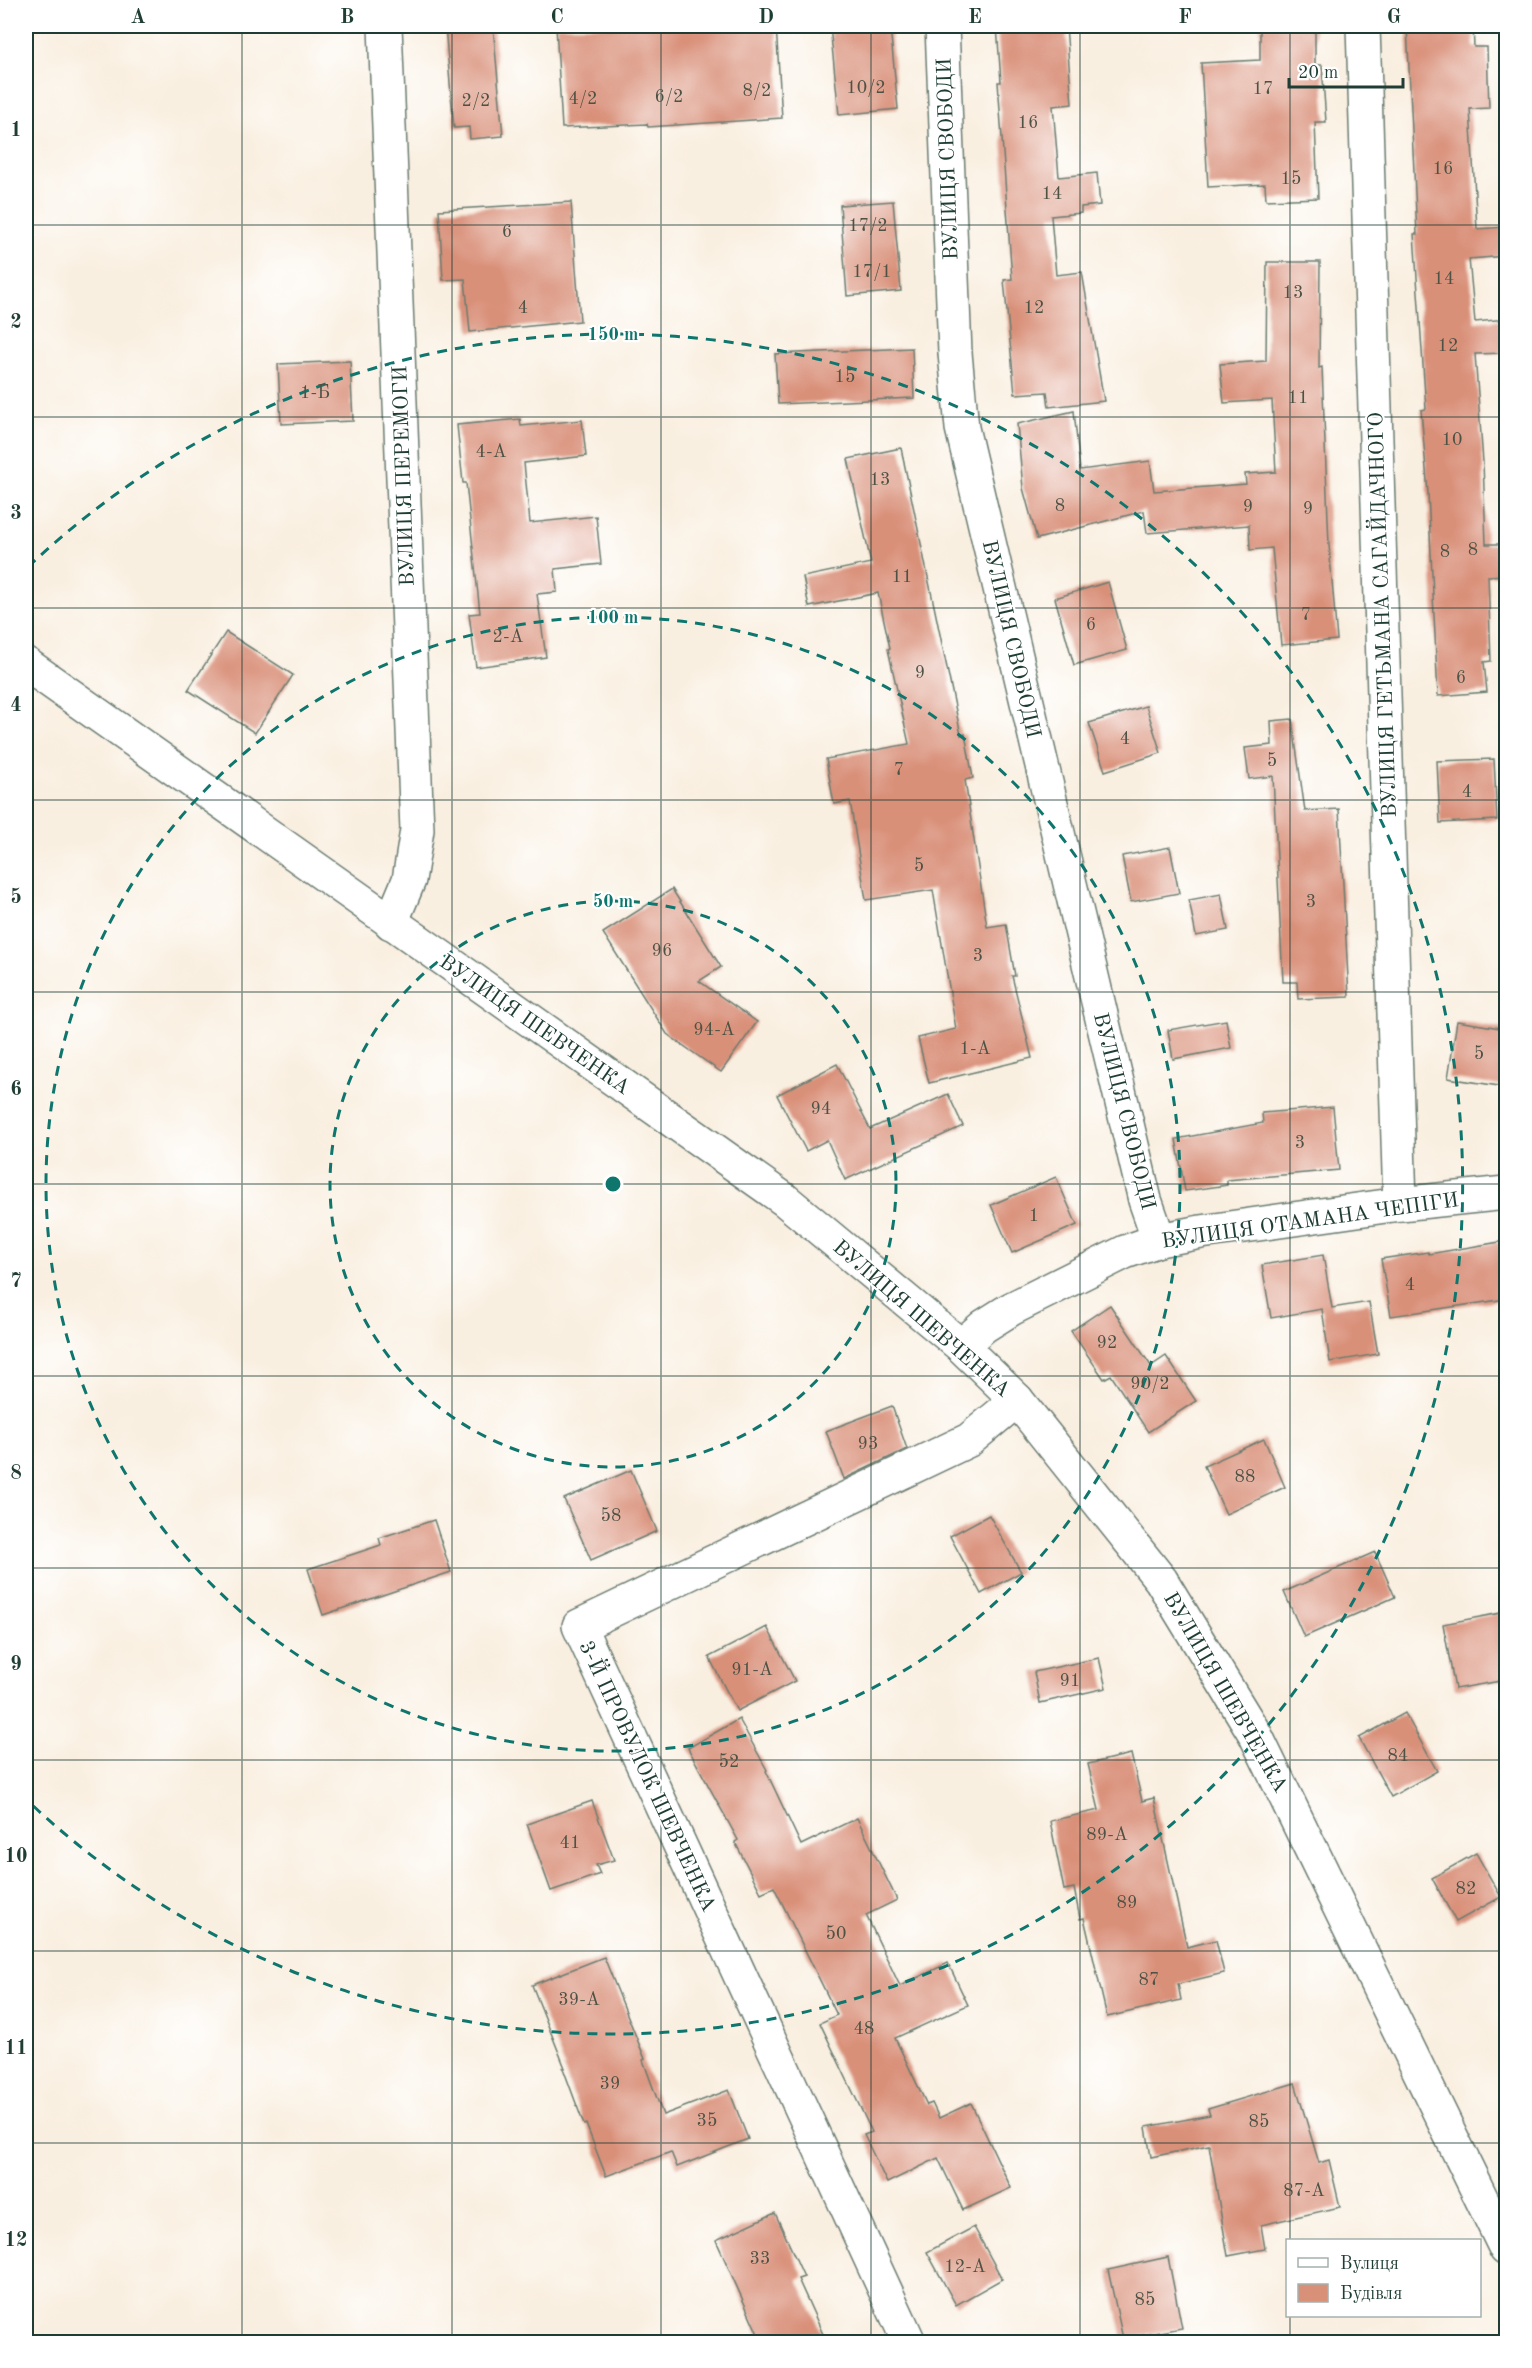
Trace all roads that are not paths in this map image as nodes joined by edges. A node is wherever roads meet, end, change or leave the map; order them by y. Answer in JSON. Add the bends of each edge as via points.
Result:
{"nodes":[{"id":1,"x":385,"y":26,"type":"edge"},
{"id":2,"x":942,"y":26,"type":"edge"},
{"id":3,"x":1363,"y":26,"type":"edge"},
{"id":4,"x":26,"y":664,"type":"edge"},
{"id":5,"x":391,"y":923,"type":"junction"},
{"id":6,"x":1506,"y":1193,"type":"edge"},
{"id":7,"x":1401,"y":1204,"type":"junction"},
{"id":8,"x":1159,"y":1240,"type":"junction"},
{"id":9,"x":961,"y":1346,"type":"junction"},
{"id":10,"x":1017,"y":1400,"type":"junction"},
{"id":11,"x":1506,"y":2250,"type":"edge"},
{"id":12,"x":909,"y":2343,"type":"edge"}],
"edges":[{"from":1,"to":5,"type":"street","name":"ВУЛИЦЯ ПЕРЕМОГИ","via":[[417,830],[409,880]]},
{"from":2,"to":8,"type":"street","name":"ВУЛИЦЯ СВОБОДИ","via":[[955,353],[962,428],[1143,1188]]},
{"from":3,"to":7,"type":"street","name":"ВУЛИЦЯ ГЕТЬМАНА САГАЙДАЧНОГО"},
{"from":4,"to":5,"type":"street","name":"ВУЛИЦЯ ШЕВЧЕНКА"},
{"from":5,"to":9,"type":"street","name":"ВУЛИЦЯ ШЕВЧЕНКА","via":[[785,1200]]},
{"from":6,"to":7,"type":"street","name":"ВУЛИЦЯ ОТАМАНА ЧЕПІГИ"},
{"from":7,"to":8,"type":"street","name":"ВУЛИЦЯ ОТАМАНА ЧЕПІГИ"},
{"from":8,"to":9,"type":"street","name":"ВУЛИЦЯ ОТАМАНА ЧЕПІГИ","via":[[1125,1252],[1011,1308]]},
{"from":9,"to":10,"type":"street","name":"ВУЛИЦЯ ШЕВЧЕНКА"},
{"from":10,"to":11,"type":"street","name":"ВУЛИЦЯ ШЕВЧЕНКА","via":[[1161,1580],[1255,1734]]},
{"from":10,"to":12,"type":"street","name":"3-Й ПРОВУЛОК ШЕВЧЕНКА","via":[[969,1440],[579,1626]]}]}
